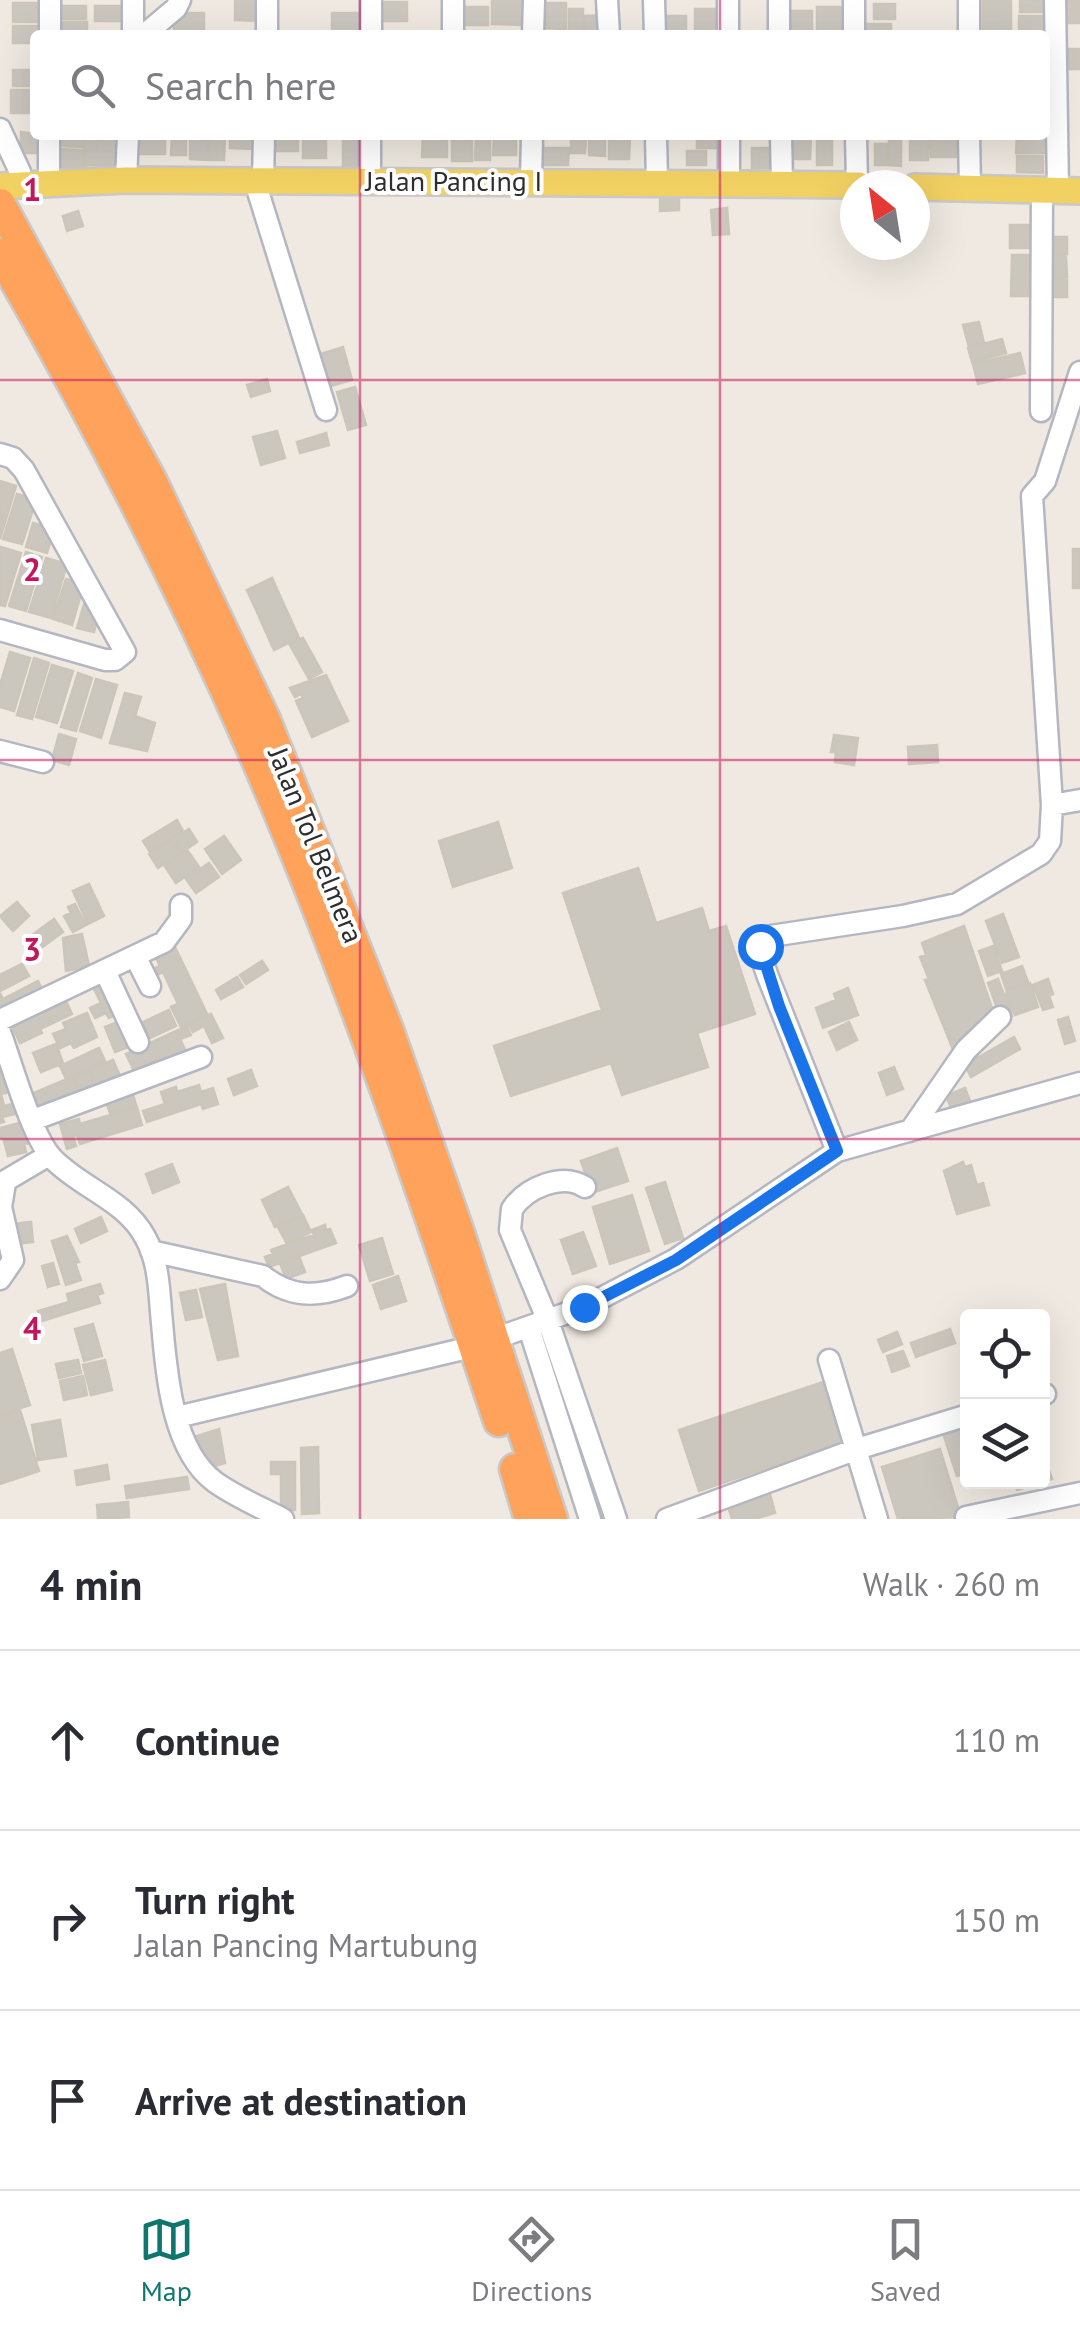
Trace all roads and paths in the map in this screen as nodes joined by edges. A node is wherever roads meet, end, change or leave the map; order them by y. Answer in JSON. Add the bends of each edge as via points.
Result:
{"nodes":[{"id":1,"x":50,"y":0,"type":"edge"},
{"id":2,"x":132,"y":0,"type":"edge"},
{"id":3,"x":180,"y":0,"type":"edge"},
{"id":4,"x":268,"y":0,"type":"edge"},
{"id":5,"x":371,"y":0,"type":"edge"},
{"id":6,"x":453,"y":0,"type":"edge"},
{"id":7,"x":534,"y":0,"type":"edge"},
{"id":8,"x":606,"y":0,"type":"edge"},
{"id":9,"x":654,"y":0,"type":"edge"},
{"id":10,"x":728,"y":0,"type":"edge"},
{"id":11,"x":779,"y":0,"type":"edge"},
{"id":12,"x":854,"y":0,"type":"edge"},
{"id":13,"x":969,"y":0,"type":"edge"},
{"id":14,"x":1054,"y":0,"type":"edge"},
{"id":15,"x":50,"y":30,"type":"edge"},
{"id":16,"x":132,"y":30,"type":"edge"},
{"id":17,"x":150,"y":30,"type":"edge"},
{"id":18,"x":266,"y":30,"type":"edge"},
{"id":19,"x":371,"y":30,"type":"edge"},
{"id":20,"x":453,"y":30,"type":"edge"},
{"id":21,"x":534,"y":30,"type":"edge"},
{"id":22,"x":609,"y":30,"type":"edge"},
{"id":23,"x":655,"y":30,"type":"edge"},
{"id":24,"x":728,"y":30,"type":"edge"},
{"id":25,"x":779,"y":30,"type":"edge"},
{"id":26,"x":854,"y":30,"type":"edge"},
{"id":27,"x":969,"y":30,"type":"edge"},
{"id":28,"x":0,"y":129,"type":"edge"},
{"id":29,"x":49,"y":140,"type":"edge"},
{"id":30,"x":128,"y":140,"type":"edge"},
{"id":31,"x":263,"y":140,"type":"edge"},
{"id":32,"x":370,"y":140,"type":"edge"},
{"id":33,"x":532,"y":140,"type":"edge"},
{"id":34,"x":656,"y":140,"type":"edge"},
{"id":35,"x":729,"y":140,"type":"edge"},
{"id":36,"x":781,"y":140,"type":"edge"},
{"id":37,"x":856,"y":140,"type":"edge"},
{"id":38,"x":970,"y":140,"type":"edge"},
{"id":39,"x":857,"y":170,"type":"edge"},
{"id":40,"x":7,"y":177,"type":"edge"},
{"id":41,"x":126,"y":180,"type":"junction"},
{"id":42,"x":370,"y":180,"type":"junction"},
{"id":43,"x":48,"y":182,"type":"junction"},
{"id":44,"x":259,"y":182,"type":"junction"},
{"id":45,"x":531,"y":182,"type":"junction"},
{"id":46,"x":657,"y":183,"type":"junction"},
{"id":47,"x":729,"y":184,"type":"junction"},
{"id":48,"x":782,"y":184,"type":"junction"},
{"id":49,"x":840,"y":185,"type":"edge"},
{"id":50,"x":930,"y":188,"type":"edge"},
{"id":51,"x":970,"y":190,"type":"junction"},
{"id":52,"x":1060,"y":191,"type":"edge"},
{"id":53,"x":5,"y":229,"type":"edge"},
{"id":54,"x":1080,"y":372,"type":"edge"},
{"id":55,"x":326,"y":410,"type":"dead end"},
{"id":56,"x":1042,"y":411,"type":"dead end"},
{"id":57,"x":0,"y":454,"type":"edge"},
{"id":58,"x":0,"y":630,"type":"edge"},
{"id":59,"x":0,"y":751,"type":"edge"},
{"id":60,"x":44,"y":762,"type":"dead end"},
{"id":61,"x":1080,"y":800,"type":"edge"},
{"id":62,"x":1052,"y":804,"type":"junction"},
{"id":63,"x":181,"y":905,"type":"dead end"},
{"id":64,"x":134,"y":956,"type":"junction"},
{"id":65,"x":106,"y":971,"type":"junction"},
{"id":66,"x":150,"y":986,"type":"dead end"},
{"id":67,"x":1000,"y":1018,"type":"dead end"},
{"id":68,"x":0,"y":1020,"type":"edge"},
{"id":69,"x":0,"y":1032,"type":"edge"},
{"id":70,"x":138,"y":1042,"type":"dead end"},
{"id":71,"x":201,"y":1057,"type":"dead end"},
{"id":72,"x":1080,"y":1083,"type":"edge"},
{"id":73,"x":33,"y":1120,"type":"junction"},
{"id":74,"x":910,"y":1130,"type":"junction"},
{"id":75,"x":837,"y":1151,"type":"junction"},
{"id":76,"x":49,"y":1155,"type":"junction"},
{"id":77,"x":2,"y":1184,"type":"edge"},
{"id":78,"x":586,"y":1187,"type":"dead end"},
{"id":79,"x":151,"y":1251,"type":"junction"},
{"id":80,"x":0,"y":1279,"type":"edge"},
{"id":81,"x":346,"y":1286,"type":"dead end"},
{"id":82,"x":538,"y":1324,"type":"junction"},
{"id":83,"x":505,"y":1335,"type":"dead end"},
{"id":84,"x":459,"y":1350,"type":"dead end"},
{"id":85,"x":829,"y":1360,"type":"dead end"},
{"id":86,"x":178,"y":1417,"type":"junction"},
{"id":87,"x":960,"y":1418,"type":"edge"},
{"id":88,"x":857,"y":1449,"type":"junction"},
{"id":89,"x":1080,"y":1493,"type":"edge"},
{"id":90,"x":674,"y":1518,"type":"edge"},
{"id":91,"x":965,"y":1518,"type":"edge"},
{"id":92,"x":283,"y":1519,"type":"edge"},
{"id":93,"x":530,"y":1519,"type":"edge"},
{"id":94,"x":552,"y":1519,"type":"edge"},
{"id":95,"x":590,"y":1519,"type":"edge"},
{"id":96,"x":616,"y":1519,"type":"edge"},
{"id":97,"x":877,"y":1519,"type":"edge"}],
"edges":[{"from":1,"to":15,"type":"street"},
{"from":2,"to":16,"type":"street"},
{"from":3,"to":17,"type":"street"},
{"from":4,"to":18,"type":"street"},
{"from":5,"to":19,"type":"street"},
{"from":6,"to":20,"type":"street"},
{"from":7,"to":21,"type":"street"},
{"from":8,"to":22,"type":"street"},
{"from":9,"to":23,"type":"street"},
{"from":10,"to":24,"type":"street"},
{"from":11,"to":25,"type":"street"},
{"from":12,"to":26,"type":"street"},
{"from":13,"to":27,"type":"street"},
{"from":14,"to":52,"type":"street"},
{"from":28,"to":40,"type":"street"},
{"from":29,"to":43,"type":"street"},
{"from":30,"to":41,"type":"street"},
{"from":31,"to":44,"type":"street"},
{"from":32,"to":42,"type":"street"},
{"from":33,"to":45,"type":"street"},
{"from":34,"to":46,"type":"street"},
{"from":35,"to":47,"type":"street"},
{"from":36,"to":48,"type":"street"},
{"from":37,"to":39,"type":"street"},
{"from":38,"to":51,"type":"street"},
{"from":40,"to":43,"type":"main road","name":"Jalan Pancing I"},
{"from":41,"to":43,"type":"main road","name":"Jalan Pancing I"},
{"from":41,"to":44,"type":"main road","name":"Jalan Pancing I"},
{"from":42,"to":44,"type":"main road","name":"Jalan Pancing I"},
{"from":42,"to":45,"type":"main road","name":"Jalan Pancing I"},
{"from":44,"to":55,"type":"street"},
{"from":45,"to":46,"type":"main road","name":"Jalan Pancing I"},
{"from":46,"to":47,"type":"main road","name":"Jalan Pancing I"},
{"from":47,"to":48,"type":"main road","name":"Jalan Pancing I"},
{"from":48,"to":49,"type":"main road","name":"Jalan Pancing I"},
{"from":50,"to":51,"type":"main road"},
{"from":51,"to":52,"type":"main road"},
{"from":52,"to":56,"type":"street"},
{"from":53,"to":93,"type":"highway","name":"Jalan Tol Belmera","via":[[258,765],[393,1106]]},
{"from":53,"to":94,"type":"highway","name":"Jalan Tol Belmera","via":[[182,542],[280,754],[388,1030]]},
{"from":54,"to":62,"type":"street","via":[[1045,481],[1032,496]]},
{"from":57,"to":58,"type":"street","via":[[24,470],[125,652],[110,661]]},
{"from":59,"to":60,"type":"street"},
{"from":61,"to":62,"type":"street"},
{"from":62,"to":75,"type":"street","via":[[1050,841],[1042,854],[957,904],[763,940],[759,951],[768,977]]},
{"from":63,"to":64,"type":"street","via":[[174,932]]},
{"from":64,"to":65,"type":"street"},
{"from":64,"to":66,"type":"street"},
{"from":65,"to":68,"type":"street"},
{"from":65,"to":70,"type":"street"},
{"from":67,"to":74,"type":"street","via":[[966,1050]]},
{"from":69,"to":73,"type":"street"},
{"from":71,"to":73,"type":"street"},
{"from":72,"to":74,"type":"street"},
{"from":73,"to":76,"type":"street"},
{"from":74,"to":75,"type":"street"},
{"from":75,"to":82,"type":"street","via":[[676,1260]]},
{"from":76,"to":77,"type":"street"},
{"from":76,"to":79,"type":"street","via":[[121,1208]]},
{"from":77,"to":80,"type":"street","via":[[13,1260]]},
{"from":78,"to":82,"type":"street","via":[[549,1185],[521,1196],[512,1209],[510,1230]]},
{"from":79,"to":81,"type":"street","via":[[263,1276],[298,1294]]},
{"from":79,"to":86,"type":"street"},
{"from":82,"to":83,"type":"street"},
{"from":82,"to":95,"type":"street"},
{"from":82,"to":96,"type":"street"},
{"from":84,"to":86,"type":"street"},
{"from":85,"to":88,"type":"street"},
{"from":86,"to":92,"type":"street","via":[[191,1454],[213,1481]]},
{"from":87,"to":88,"type":"street"},
{"from":88,"to":90,"type":"street"},
{"from":88,"to":97,"type":"street"},
{"from":89,"to":91,"type":"street"}]}
